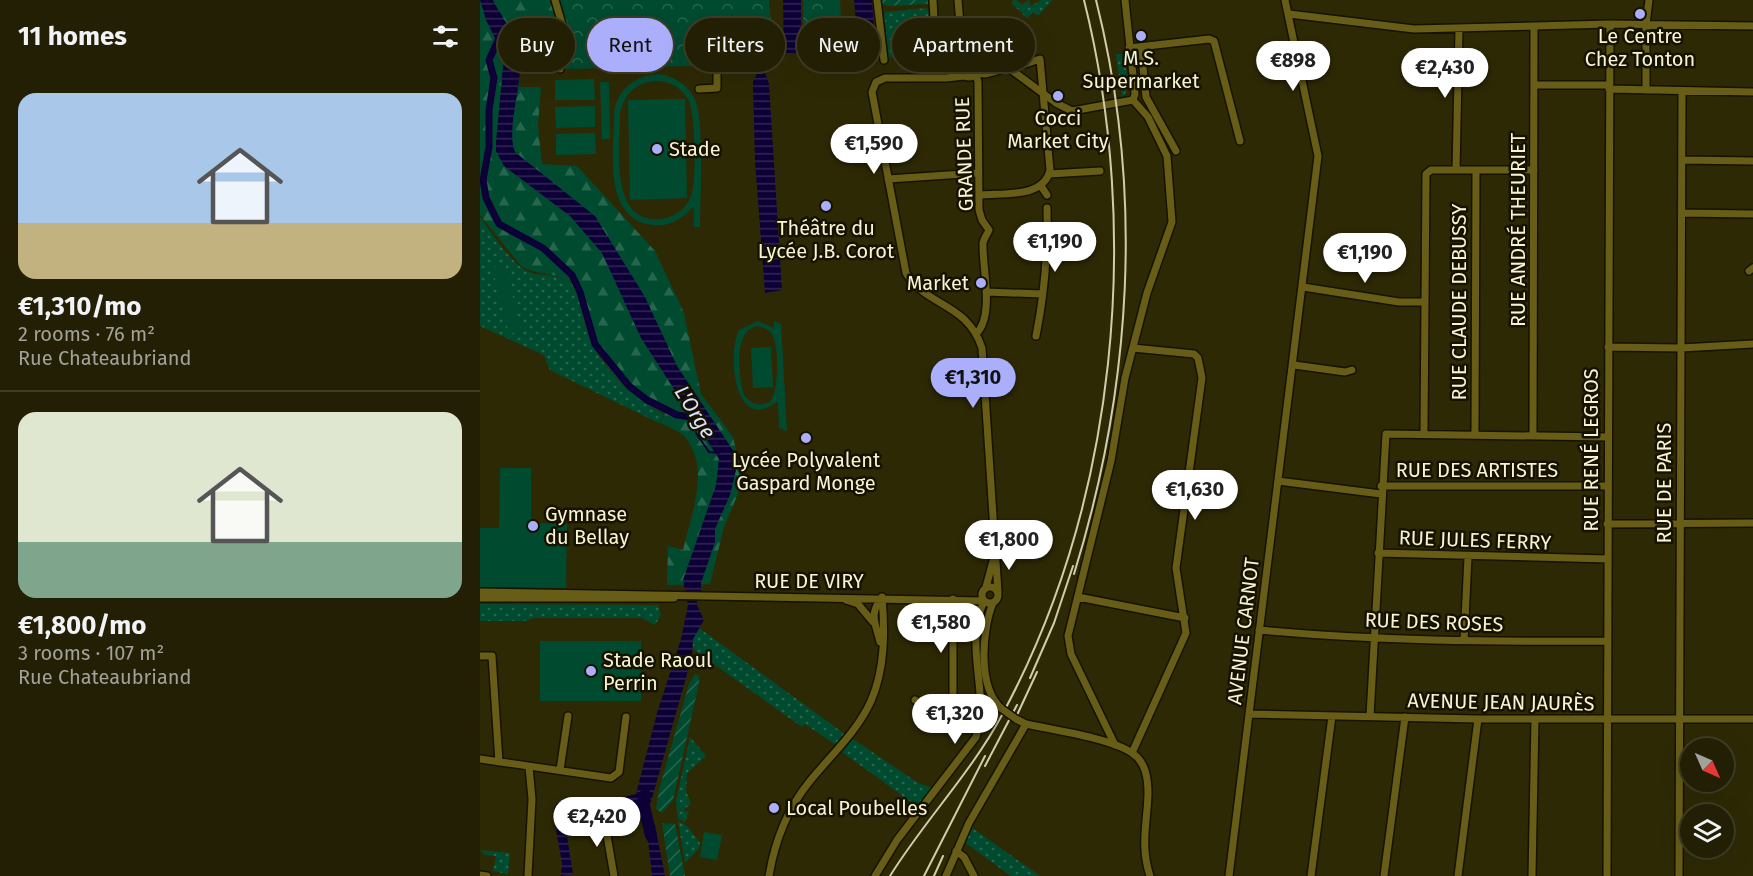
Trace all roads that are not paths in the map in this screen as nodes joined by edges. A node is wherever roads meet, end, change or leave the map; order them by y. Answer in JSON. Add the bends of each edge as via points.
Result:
{"nodes":[{"id":1,"x":555,"y":0,"type":"edge"},
{"id":2,"x":877,"y":0,"type":"edge"},
{"id":3,"x":933,"y":0,"type":"edge"},
{"id":4,"x":958,"y":0,"type":"edge"},
{"id":5,"x":1285,"y":0,"type":"edge"},
{"id":6,"x":1649,"y":0,"type":"edge"},
{"id":7,"x":1129,"y":1,"type":"edge"},
{"id":8,"x":1289,"y":14,"type":"junction"},
{"id":9,"x":560,"y":18,"type":"edge"},
{"id":10,"x":934,"y":18,"type":"edge"},
{"id":11,"x":959,"y":18,"type":"edge"},
{"id":12,"x":1610,"y":24,"type":"junction"},
{"id":13,"x":1646,"y":24,"type":"junction"},
{"id":14,"x":1753,"y":26,"type":"edge"},
{"id":15,"x":1534,"y":27,"type":"junction"},
{"id":16,"x":1459,"y":29,"type":"junction"},
{"id":17,"x":1141,"y":47,"type":"junction"},
{"id":18,"x":1129,"y":48,"type":"junction"},
{"id":19,"x":884,"y":60,"type":"dead end"},
{"id":20,"x":1035,"y":61,"type":"edge"},
{"id":21,"x":717,"y":72,"type":"edge"},
{"id":22,"x":962,"y":72,"type":"edge"},
{"id":23,"x":991,"y":72,"type":"edge"},
{"id":24,"x":1014,"y":72,"type":"edge"},
{"id":25,"x":976,"y":73,"type":"junction"},
{"id":26,"x":964,"y":75,"type":"junction"},
{"id":27,"x":1535,"y":85,"type":"junction"},
{"id":28,"x":1609,"y":87,"type":"junction"},
{"id":29,"x":699,"y":89,"type":"dead end"},
{"id":30,"x":1646,"y":90,"type":"junction"},
{"id":31,"x":1682,"y":91,"type":"junction"},
{"id":32,"x":1753,"y":92,"type":"edge"},
{"id":33,"x":1043,"y":93,"type":"junction"},
{"id":34,"x":1133,"y":100,"type":"junction"},
{"id":35,"x":1240,"y":141,"type":"dead end"},
{"id":36,"x":1176,"y":151,"type":"dead end"},
{"id":37,"x":1682,"y":160,"type":"junction"},
{"id":38,"x":1753,"y":161,"type":"edge"},
{"id":39,"x":1456,"y":170,"type":"junction"},
{"id":40,"x":1534,"y":170,"type":"junction"},
{"id":41,"x":1100,"y":171,"type":"dead end"},
{"id":42,"x":1476,"y":171,"type":"junction"},
{"id":43,"x":978,"y":173,"type":"junction"},
{"id":44,"x":1049,"y":174,"type":"junction"},
{"id":45,"x":888,"y":179,"type":"junction"},
{"id":46,"x":1041,"y":186,"type":"junction"},
{"id":47,"x":982,"y":195,"type":"dead end"},
{"id":48,"x":1047,"y":195,"type":"dead end"},
{"id":49,"x":1047,"y":208,"type":"dead end"},
{"id":50,"x":1682,"y":213,"type":"junction"},
{"id":51,"x":1753,"y":214,"type":"edge"},
{"id":52,"x":1303,"y":287,"type":"junction"},
{"id":53,"x":986,"y":292,"type":"junction"},
{"id":54,"x":1041,"y":294,"type":"junction"},
{"id":55,"x":1425,"y":302,"type":"junction"},
{"id":56,"x":976,"y":334,"type":"junction"},
{"id":57,"x":1036,"y":336,"type":"dead end"},
{"id":58,"x":1753,"y":344,"type":"edge"},
{"id":59,"x":1608,"y":347,"type":"junction"},
{"id":60,"x":1133,"y":348,"type":"junction"},
{"id":61,"x":1681,"y":348,"type":"junction"},
{"id":62,"x":1294,"y":365,"type":"junction"},
{"id":63,"x":1352,"y":370,"type":"dead end"},
{"id":64,"x":1424,"y":433,"type":"junction"},
{"id":65,"x":1475,"y":433,"type":"junction"},
{"id":66,"x":1533,"y":434,"type":"junction"},
{"id":67,"x":1608,"y":437,"type":"junction"},
{"id":68,"x":1278,"y":481,"type":"junction"},
{"id":69,"x":1381,"y":486,"type":"junction"},
{"id":70,"x":1608,"y":486,"type":"junction"},
{"id":71,"x":1381,"y":494,"type":"junction"},
{"id":72,"x":1753,"y":523,"type":"edge"},
{"id":73,"x":1607,"y":524,"type":"junction"},
{"id":74,"x":1681,"y":524,"type":"junction"},
{"id":75,"x":994,"y":552,"type":"junction"},
{"id":76,"x":1378,"y":553,"type":"junction"},
{"id":77,"x":1468,"y":557,"type":"junction"},
{"id":78,"x":1608,"y":559,"type":"junction"},
{"id":79,"x":984,"y":589,"type":"junction"},
{"id":80,"x":480,"y":592,"type":"edge"},
{"id":81,"x":998,"y":592,"type":"junction"},
{"id":82,"x":682,"y":597,"type":"junction"},
{"id":83,"x":841,"y":597,"type":"junction"},
{"id":84,"x":882,"y":597,"type":"junction"},
{"id":85,"x":1078,"y":597,"type":"junction"},
{"id":86,"x":480,"y":598,"type":"edge"},
{"id":87,"x":953,"y":599,"type":"junction"},
{"id":88,"x":984,"y":601,"type":"junction"},
{"id":89,"x":993,"y":603,"type":"junction"},
{"id":90,"x":1185,"y":618,"type":"junction"},
{"id":91,"x":986,"y":622,"type":"junction"},
{"id":92,"x":875,"y":624,"type":"junction"},
{"id":93,"x":1260,"y":630,"type":"junction"},
{"id":94,"x":1374,"y":637,"type":"junction"},
{"id":95,"x":1464,"y":640,"type":"junction"},
{"id":96,"x":1607,"y":641,"type":"junction"},
{"id":97,"x":883,"y":654,"type":"junction"},
{"id":98,"x":480,"y":656,"type":"edge"},
{"id":99,"x":915,"y":700,"type":"dead end"},
{"id":100,"x":953,"y":703,"type":"junction"},
{"id":101,"x":1249,"y":714,"type":"junction"},
{"id":102,"x":568,"y":716,"type":"dead end"},
{"id":103,"x":1332,"y":716,"type":"junction"},
{"id":104,"x":1370,"y":716,"type":"junction"},
{"id":105,"x":626,"y":717,"type":"dead end"},
{"id":106,"x":1405,"y":717,"type":"junction"},
{"id":107,"x":1478,"y":719,"type":"junction"},
{"id":108,"x":1535,"y":719,"type":"junction"},
{"id":109,"x":1607,"y":719,"type":"junction"},
{"id":110,"x":1680,"y":719,"type":"junction"},
{"id":111,"x":1753,"y":719,"type":"edge"},
{"id":112,"x":962,"y":724,"type":"dead end"},
{"id":113,"x":1026,"y":724,"type":"junction"},
{"id":114,"x":1115,"y":745,"type":"junction"},
{"id":115,"x":1132,"y":753,"type":"junction"},
{"id":116,"x":480,"y":759,"type":"edge"},
{"id":117,"x":499,"y":762,"type":"junction"},
{"id":118,"x":529,"y":767,"type":"junction"},
{"id":119,"x":560,"y":770,"type":"junction"},
{"id":120,"x":604,"y":818,"type":"dead end"},
{"id":121,"x":956,"y":851,"type":"junction"},
{"id":122,"x":480,"y":875,"type":"edge"},
{"id":123,"x":487,"y":876,"type":"edge"},
{"id":124,"x":528,"y":876,"type":"edge"},
{"id":125,"x":615,"y":876,"type":"edge"},
{"id":126,"x":770,"y":876,"type":"edge"},
{"id":127,"x":875,"y":876,"type":"edge"},
{"id":128,"x":946,"y":876,"type":"edge"},
{"id":129,"x":974,"y":876,"type":"edge"},
{"id":130,"x":1150,"y":876,"type":"edge"},
{"id":131,"x":1229,"y":876,"type":"edge"},
{"id":132,"x":1311,"y":876,"type":"edge"},
{"id":133,"x":1384,"y":876,"type":"edge"},
{"id":134,"x":1458,"y":876,"type":"edge"},
{"id":135,"x":1532,"y":876,"type":"edge"},
{"id":136,"x":1606,"y":876,"type":"edge"},
{"id":137,"x":1679,"y":876,"type":"edge"}],
"edges":[{"from":1,"to":9,"type":"street"},
{"from":2,"to":19,"type":"street"},
{"from":3,"to":10,"type":"street"},
{"from":4,"to":11,"type":"street"},
{"from":5,"to":8,"type":"street","name":"AVENUE CARNOT"},
{"from":6,"to":13,"type":"street"},
{"from":7,"to":18,"type":"street"},
{"from":8,"to":16,"type":"street","via":[[1384,27]]},
{"from":8,"to":52,"type":"street","name":"AVENUE CARNOT","via":[[1318,156]]},
{"from":12,"to":13,"type":"street"},
{"from":12,"to":15,"type":"street"},
{"from":12,"to":28,"type":"street","name":"RUE RENÉ LEGROS"},
{"from":13,"to":14,"type":"street"},
{"from":13,"to":30,"type":"street"},
{"from":15,"to":16,"type":"street"},
{"from":15,"to":27,"type":"street","name":"RUE ANDRÉ THEURIET"},
{"from":16,"to":39,"type":"street"},
{"from":17,"to":18,"type":"street"},
{"from":17,"to":35,"type":"street","via":[[1214,41]]},
{"from":17,"to":36,"type":"street","via":[[1146,97]]},
{"from":18,"to":34,"type":"street"},
{"from":20,"to":33,"type":"street","via":[[1040,59]]},
{"from":21,"to":29,"type":"street","via":[[717,88]]},
{"from":22,"to":26,"type":"street"},
{"from":23,"to":25,"type":"street"},
{"from":24,"to":33,"type":"street"},
{"from":25,"to":26,"type":"street"},
{"from":25,"to":43,"type":"street","name":"GRANDE RUE"},
{"from":26,"to":45,"type":"street","via":[[885,78],[875,84],[872,95]]},
{"from":27,"to":28,"type":"street"},
{"from":27,"to":40,"type":"street","name":"RUE ANDRÉ THEURIET"},
{"from":28,"to":30,"type":"street"},
{"from":28,"to":59,"type":"street","name":"RUE RENÉ LEGROS"},
{"from":30,"to":31,"type":"street"},
{"from":31,"to":32,"type":"street"},
{"from":31,"to":37,"type":"street","name":"RUE DE PARIS"},
{"from":33,"to":34,"type":"street","via":[[1072,111]]},
{"from":33,"to":44,"type":"street"},
{"from":34,"to":60,"type":"street","via":[[1148,117],[1167,156],[1171,227],[1147,293]]},
{"from":37,"to":38,"type":"street"},
{"from":37,"to":50,"type":"street","name":"RUE DE PARIS"},
{"from":39,"to":42,"type":"street"},
{"from":39,"to":55,"type":"street","via":[[1427,172]]},
{"from":40,"to":42,"type":"street"},
{"from":40,"to":66,"type":"street","name":"RUE ANDRÉ THEURIET"},
{"from":41,"to":44,"type":"street"},
{"from":42,"to":65,"type":"street","name":"RUE CLAUDE DEBUSSY"},
{"from":43,"to":45,"type":"street"},
{"from":43,"to":53,"type":"street","name":"GRANDE RUE","via":[[980,214],[989,230],[983,242]]},
{"from":44,"to":46,"type":"street"},
{"from":45,"to":56,"type":"street","via":[[906,273],[922,291],[958,312]]},
{"from":46,"to":47,"type":"street"},
{"from":46,"to":48,"type":"street"},
{"from":49,"to":54,"type":"street","via":[[1048,252]]},
{"from":50,"to":51,"type":"street"},
{"from":50,"to":61,"type":"street","name":"RUE DE PARIS"},
{"from":52,"to":55,"type":"street","via":[[1399,302]]},
{"from":52,"to":62,"type":"street","name":"AVENUE CARNOT"},
{"from":53,"to":54,"type":"street"},
{"from":53,"to":56,"type":"street","name":"GRANDE RUE","via":[[982,326]]},
{"from":54,"to":57,"type":"street"},
{"from":55,"to":64,"type":"street"},
{"from":56,"to":75,"type":"street","via":[[983,354]]},
{"from":58,"to":61,"type":"street"},
{"from":59,"to":61,"type":"street"},
{"from":59,"to":67,"type":"street","name":"RUE RENÉ LEGROS"},
{"from":60,"to":85,"type":"street"},
{"from":60,"to":90,"type":"street","via":[[1194,354],[1200,367],[1202,378],[1176,568]]},
{"from":61,"to":74,"type":"street","name":"RUE DE PARIS"},
{"from":62,"to":63,"type":"street"},
{"from":62,"to":68,"type":"street","name":"AVENUE CARNOT"},
{"from":64,"to":65,"type":"street"},
{"from":64,"to":69,"type":"street","via":[[1386,434]]},
{"from":65,"to":66,"type":"street"},
{"from":66,"to":67,"type":"street"},
{"from":67,"to":70,"type":"street","name":"RUE RENÉ LEGROS"},
{"from":68,"to":71,"type":"street","name":"RUE DES ARTISTES"},
{"from":68,"to":93,"type":"street","name":"AVENUE CARNOT"},
{"from":69,"to":70,"type":"street","name":"RUE DES ARTISTES"},
{"from":69,"to":71,"type":"street"},
{"from":70,"to":73,"type":"street","name":"RUE RENÉ LEGROS"},
{"from":71,"to":76,"type":"street"},
{"from":72,"to":74,"type":"street"},
{"from":73,"to":74,"type":"street"},
{"from":73,"to":78,"type":"street","name":"RUE RENÉ LEGROS"},
{"from":74,"to":110,"type":"street","name":"RUE DE PARIS"},
{"from":75,"to":79,"type":"street"},
{"from":75,"to":81,"type":"street"},
{"from":76,"to":77,"type":"street","name":"RUE JULES FERRY"},
{"from":76,"to":94,"type":"street"},
{"from":77,"to":78,"type":"street","name":"RUE JULES FERRY"},
{"from":77,"to":95,"type":"street"},
{"from":78,"to":96,"type":"street","name":"RUE RENÉ LEGROS"},
{"from":79,"to":81,"type":"street","via":[[993,587]]},
{"from":79,"to":87,"type":"street","name":"RUE DE VIRY"},
{"from":79,"to":88,"type":"street"},
{"from":80,"to":82,"type":"street"},
{"from":81,"to":89,"type":"street"},
{"from":82,"to":83,"type":"street","name":"RUE DE VIRY"},
{"from":82,"to":86,"type":"street"},
{"from":83,"to":84,"type":"street","name":"RUE DE VIRY"},
{"from":83,"to":92,"type":"street","via":[[858,604]]},
{"from":84,"to":87,"type":"street","name":"RUE DE VIRY"},
{"from":84,"to":92,"type":"street","via":[[873,611]]},
{"from":84,"to":97,"type":"street"},
{"from":85,"to":90,"type":"street"},
{"from":85,"to":114,"type":"street","via":[[1068,636],[1069,648]]},
{"from":87,"to":88,"type":"street","name":"RUE DE VIRY"},
{"from":87,"to":100,"type":"street"},
{"from":88,"to":89,"type":"street","name":"RUE DE VIRY"},
{"from":88,"to":91,"type":"street"},
{"from":88,"to":127,"type":"street","via":[[975,637],[980,719],[976,737],[897,840]]},
{"from":89,"to":91,"type":"street"},
{"from":90,"to":115,"type":"street","via":[[1186,633]]},
{"from":91,"to":113,"type":"street","bridge":true,"via":[[982,647],[992,697],[1002,709]]},
{"from":92,"to":97,"type":"street"},
{"from":93,"to":94,"type":"street","name":"RUE DES ROSES"},
{"from":93,"to":101,"type":"street","name":"AVENUE CARNOT"},
{"from":94,"to":95,"type":"street","name":"RUE DES ROSES"},
{"from":94,"to":104,"type":"street"},
{"from":95,"to":96,"type":"street","name":"RUE DES ROSES"},
{"from":96,"to":109,"type":"street","name":"RUE RENÉ LEGROS"},
{"from":97,"to":126,"type":"street","via":[[872,698],[860,722],[805,787],[782,825]]},
{"from":98,"to":117,"type":"street","via":[[492,656]]},
{"from":99,"to":100,"type":"street"},
{"from":100,"to":112,"type":"street","via":[[954,722]]},
{"from":101,"to":103,"type":"street","name":"AVENUE JEAN JAURÈS"},
{"from":101,"to":131,"type":"street","name":"AVENUE CARNOT"},
{"from":102,"to":119,"type":"street"},
{"from":103,"to":104,"type":"street","name":"AVENUE JEAN JAURÈS"},
{"from":103,"to":132,"type":"street"},
{"from":104,"to":106,"type":"street","name":"AVENUE JEAN JAURÈS"},
{"from":105,"to":119,"type":"street","via":[[619,772],[611,778]]},
{"from":106,"to":107,"type":"street","name":"AVENUE JEAN JAURÈS"},
{"from":106,"to":133,"type":"street"},
{"from":107,"to":108,"type":"street","name":"AVENUE JEAN JAURÈS"},
{"from":107,"to":134,"type":"street"},
{"from":108,"to":109,"type":"street","name":"AVENUE JEAN JAURÈS"},
{"from":108,"to":135,"type":"street"},
{"from":109,"to":110,"type":"street","name":"AVENUE JEAN JAURÈS"},
{"from":109,"to":136,"type":"street","name":"RUE RENÉ LEGROS"},
{"from":110,"to":111,"type":"street","name":"AVENUE JEAN JAURÈS"},
{"from":110,"to":137,"type":"street","name":"RUE DE PARIS"},
{"from":113,"to":114,"type":"street"},
{"from":113,"to":121,"type":"street"},
{"from":114,"to":115,"type":"street"},
{"from":115,"to":130,"type":"street","via":[[1148,779],[1143,844]]},
{"from":116,"to":117,"type":"street"},
{"from":117,"to":118,"type":"street"},
{"from":118,"to":119,"type":"street"},
{"from":118,"to":124,"type":"street","via":[[532,799]]},
{"from":120,"to":125,"type":"street"},
{"from":121,"to":128,"type":"street"},
{"from":121,"to":129,"type":"street"},
{"from":122,"to":123,"type":"street"}]}
